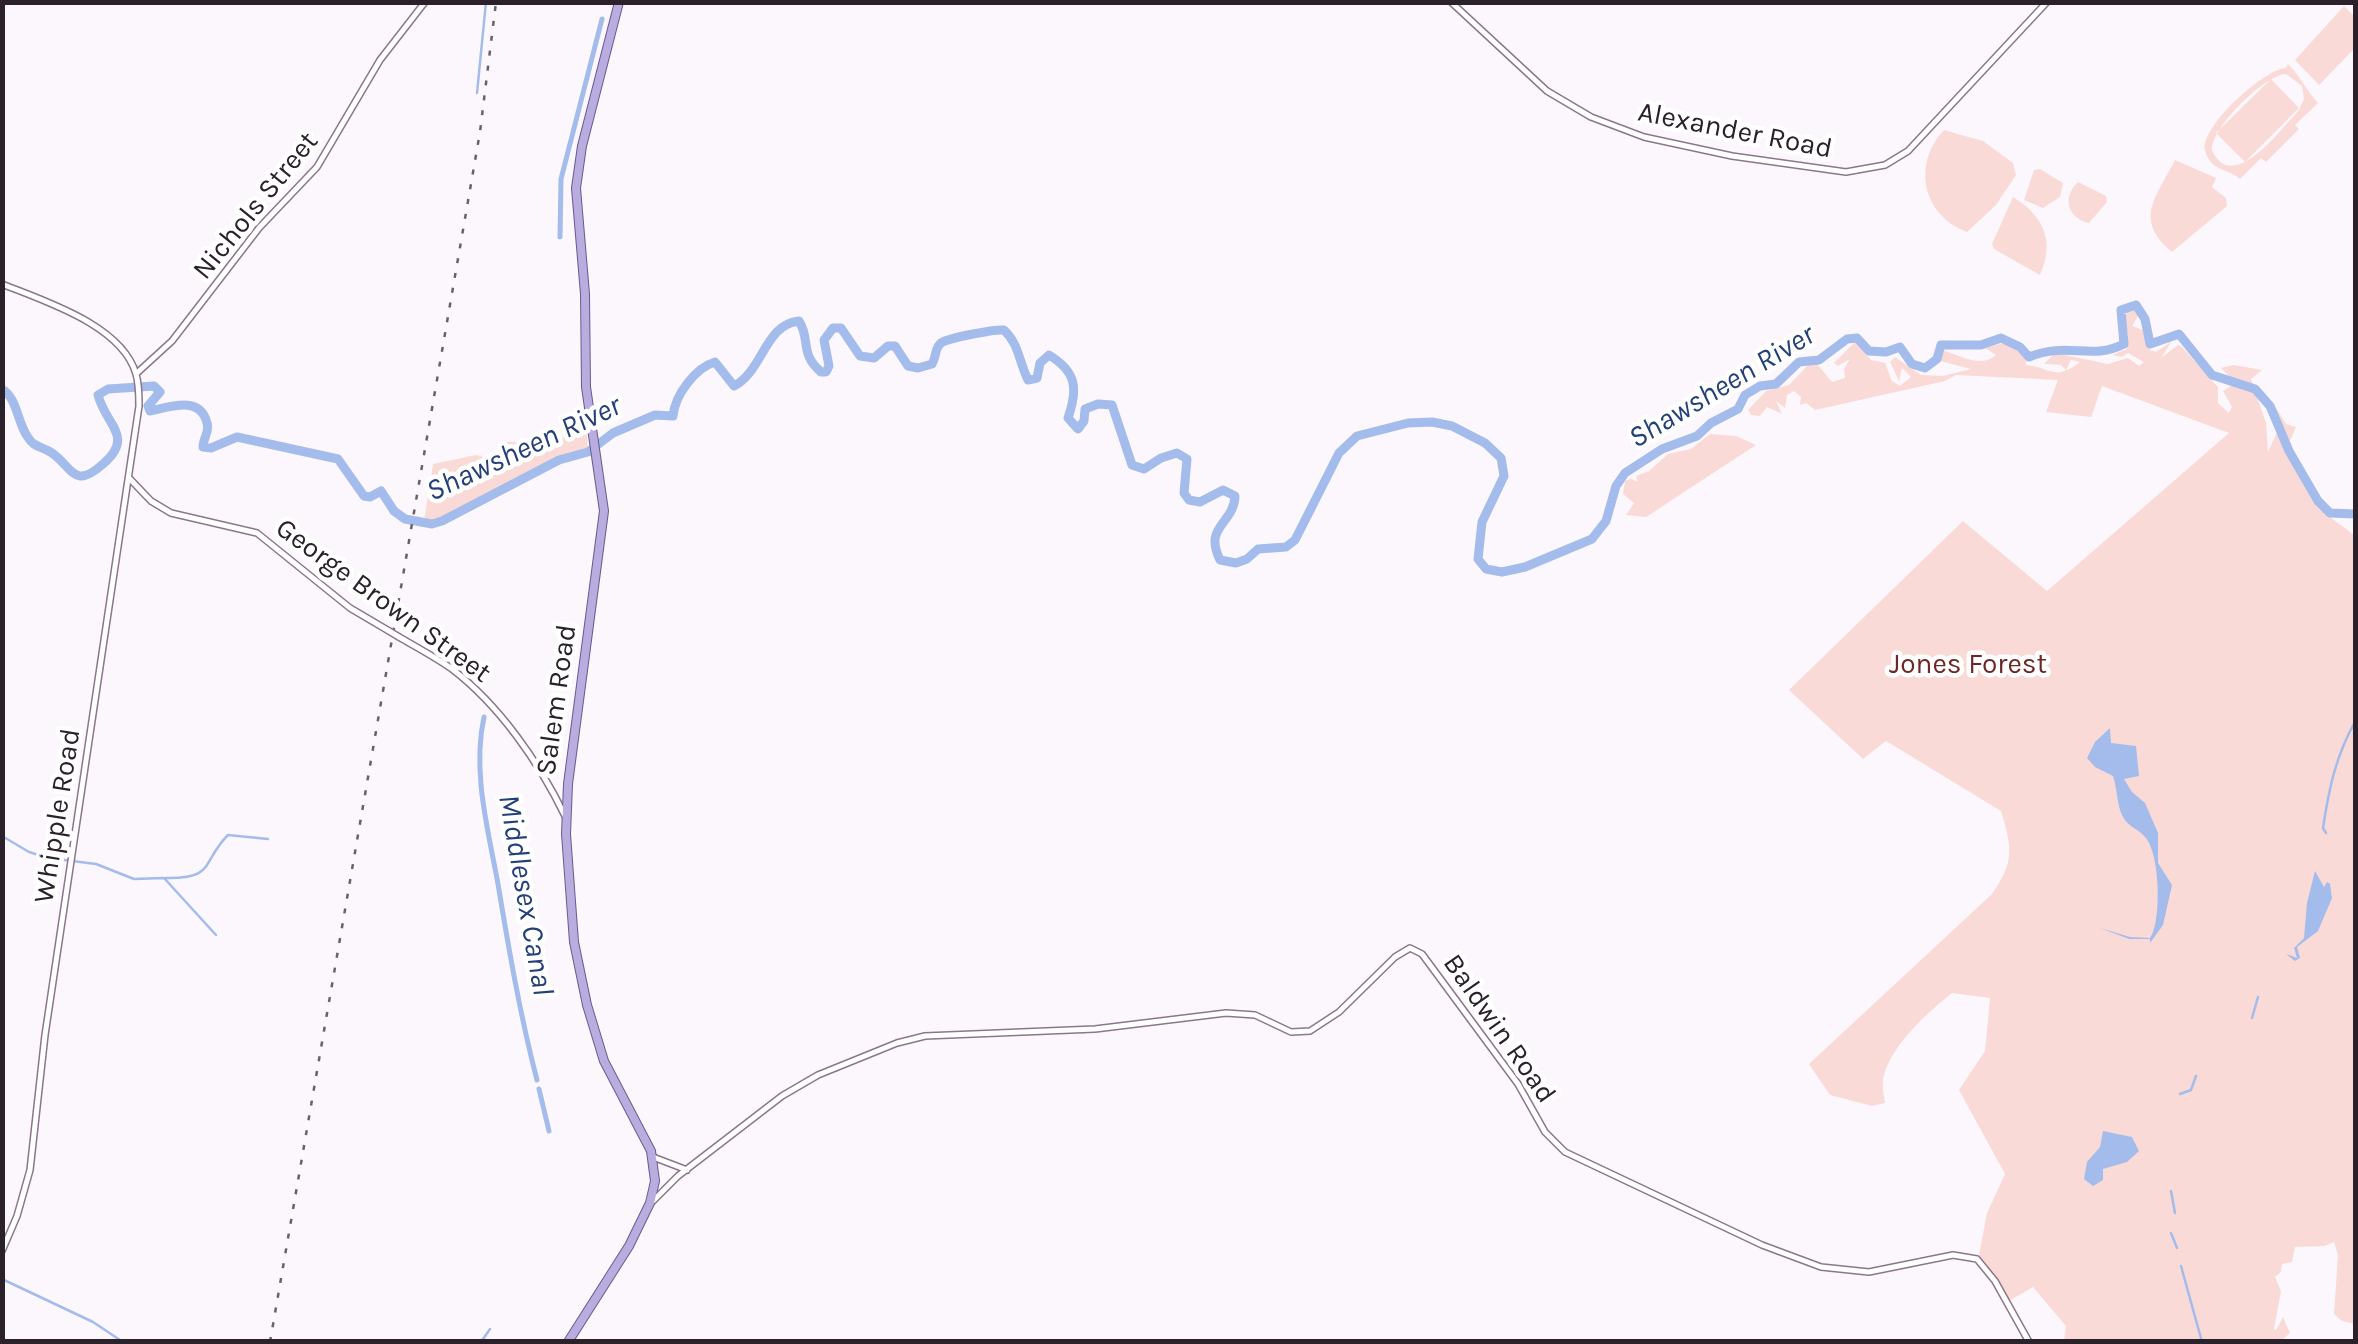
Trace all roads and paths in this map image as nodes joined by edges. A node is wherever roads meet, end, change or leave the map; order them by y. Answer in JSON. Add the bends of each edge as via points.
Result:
{"nodes":[{"id":1,"x":425,"y":2,"type":"edge"},
{"id":2,"x":620,"y":2,"type":"edge"},
{"id":3,"x":1450,"y":2,"type":"edge"},
{"id":4,"x":2047,"y":2,"type":"edge"},
{"id":5,"x":2,"y":284,"type":"edge"},
{"id":6,"x":136,"y":373,"type":"junction"},
{"id":7,"x":130,"y":479,"type":"junction"},
{"id":8,"x":566,"y":819,"type":"junction"},
{"id":9,"x":653,"y":1157,"type":"junction"},
{"id":10,"x":687,"y":1170,"type":"junction"},
{"id":11,"x":646,"y":1212,"type":"junction"},
{"id":12,"x":2,"y":1252,"type":"edge"},
{"id":13,"x":568,"y":1342,"type":"edge"},
{"id":14,"x":2029,"y":1342,"type":"edge"}],
"edges":[{"from":1,"to":6,"type":"street","name":"Nichols Street","via":[[380,60],[317,167],[187,324]]},
{"from":2,"to":8,"type":"main road","name":"Salem Road","via":[[576,188],[586,387],[604,511]]},
{"from":3,"to":4,"type":"street","name":"Alexander Road","via":[[1536,84],[1616,128],[1674,146],[1846,172],[1884,165],[1908,151]]},
{"from":5,"to":6,"type":"street","via":[[88,322],[120,348]]},
{"from":6,"to":7,"type":"street","name":"Whipple Road","via":[[139,419]]},
{"from":7,"to":8,"type":"street","name":"George Brown Street","bridge":true,"via":[[166,511],[257,534],[350,608],[452,669],[499,716]]},
{"from":7,"to":12,"type":"street","name":"Whipple Road","via":[[30,1170]]},
{"from":8,"to":9,"type":"main road","name":"Salem Road","via":[[573,931],[587,1005],[604,1060]]},
{"from":9,"to":10,"type":"street"},
{"from":9,"to":11,"type":"main road","via":[[655,1186]]},
{"from":10,"to":11,"type":"street","name":"Baldwin Road"},
{"from":10,"to":14,"type":"street","name":"Baldwin Road","via":[[802,1084],[897,1043],[1226,1013],[1260,1016],[1291,1032],[1310,1030],[1340,1012],[1395,956],[1413,949],[1514,1078],[1549,1138],[1572,1156],[1820,1267],[1869,1272],[1953,1255],[1976,1260]]},
{"from":11,"to":13,"type":"main road"}]}
